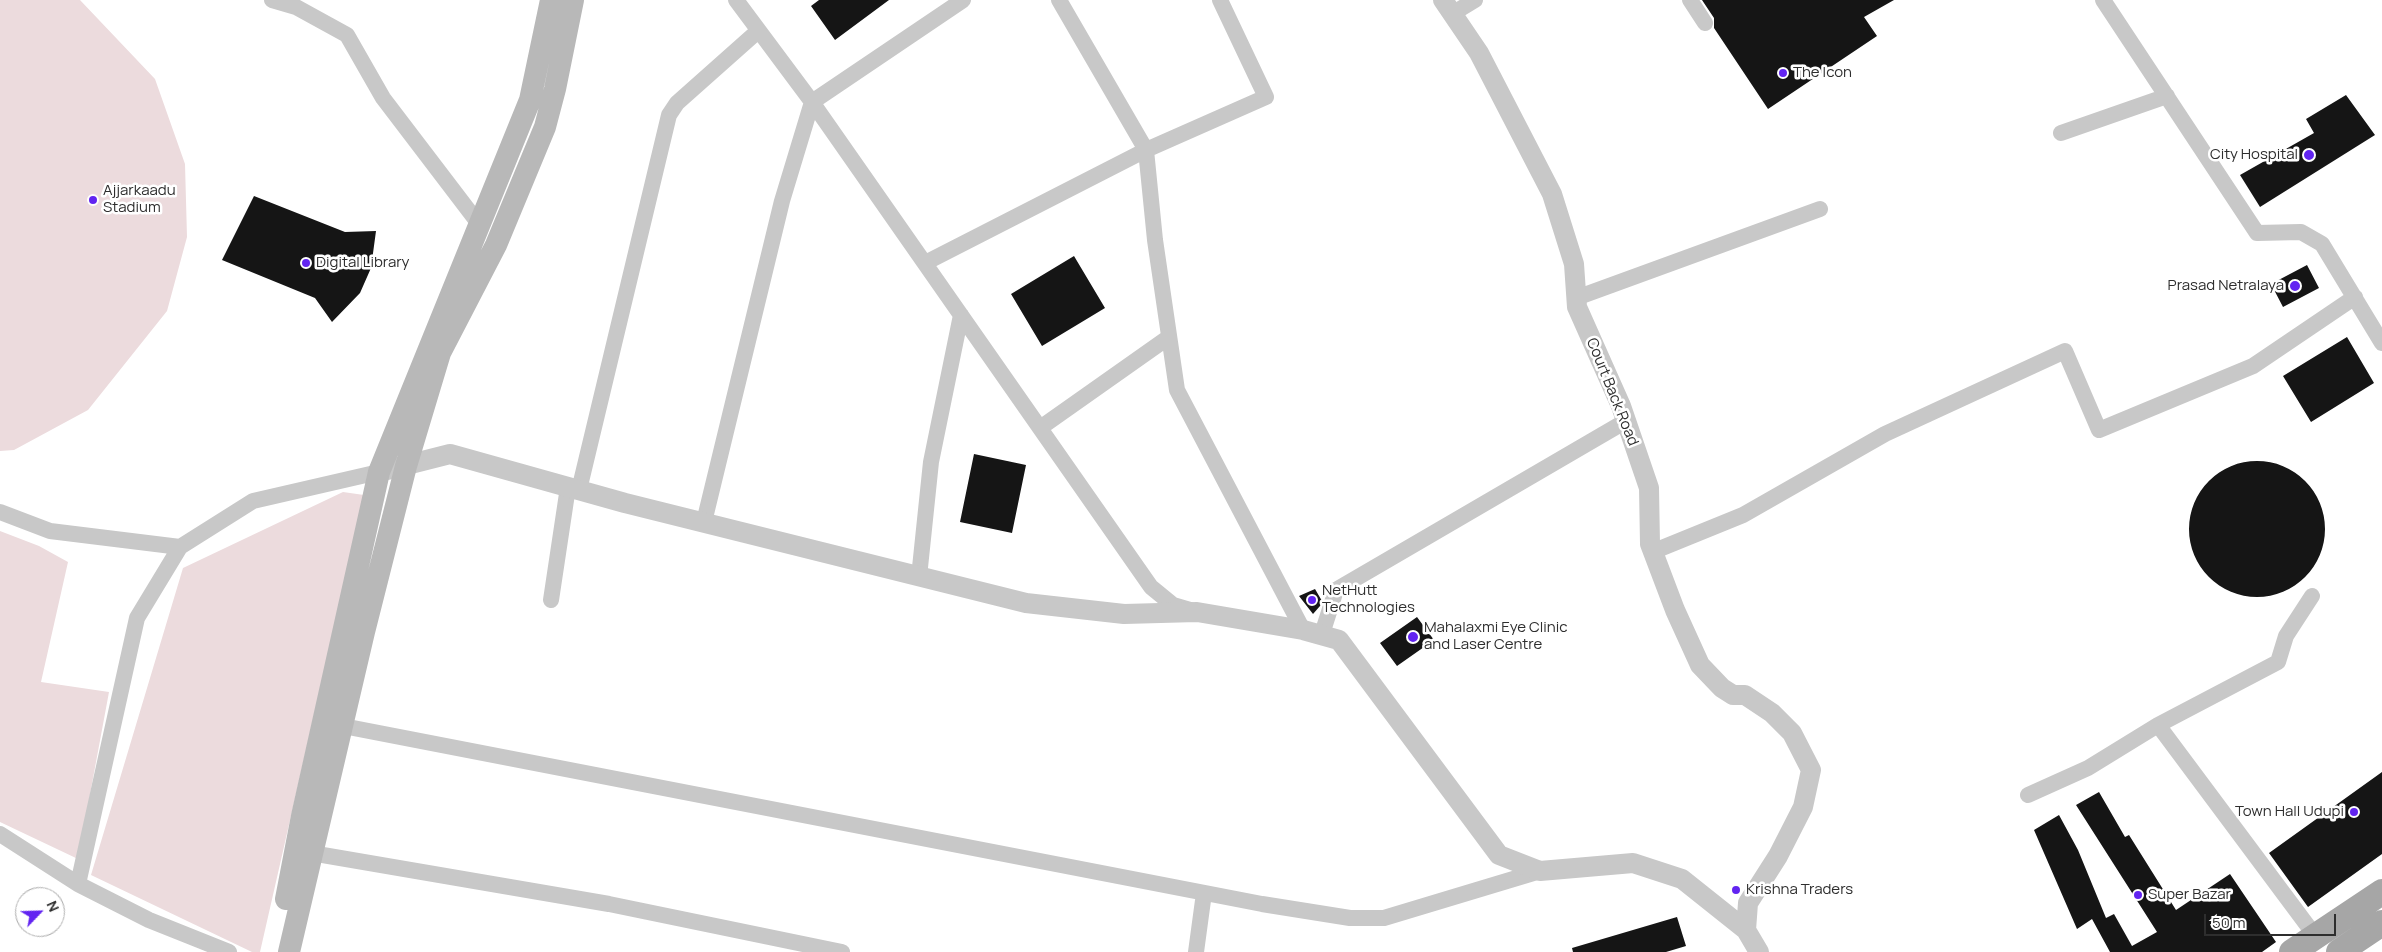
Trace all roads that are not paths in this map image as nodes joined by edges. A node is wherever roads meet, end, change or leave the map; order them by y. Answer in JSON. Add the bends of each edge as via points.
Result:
{"nodes":[{"id":1,"x":272,"y":0,"type":"edge"},
{"id":2,"x":551,"y":0,"type":"edge"},
{"id":3,"x":572,"y":0,"type":"edge"},
{"id":4,"x":736,"y":0,"type":"edge"},
{"id":5,"x":962,"y":0,"type":"edge"},
{"id":6,"x":1059,"y":0,"type":"edge"},
{"id":7,"x":1220,"y":0,"type":"edge"},
{"id":8,"x":1475,"y":0,"type":"edge"},
{"id":9,"x":1690,"y":0,"type":"edge"},
{"id":10,"x":2103,"y":0,"type":"edge"},
{"id":11,"x":1448,"y":7,"type":"edge"},
{"id":12,"x":1705,"y":23,"type":"dead end"},
{"id":13,"x":758,"y":31,"type":"junction"},
{"id":14,"x":2166,"y":96,"type":"junction"},
{"id":15,"x":812,"y":102,"type":"junction"},
{"id":16,"x":2061,"y":134,"type":"dead end"},
{"id":17,"x":1146,"y":150,"type":"junction"},
{"id":18,"x":1820,"y":209,"type":"dead end"},
{"id":19,"x":479,"y":224,"type":"junction"},
{"id":20,"x":925,"y":263,"type":"junction"},
{"id":21,"x":2354,"y":297,"type":"junction"},
{"id":22,"x":1576,"y":298,"type":"junction"},
{"id":23,"x":961,"y":315,"type":"junction"},
{"id":24,"x":1169,"y":337,"type":"junction"},
{"id":25,"x":2382,"y":343,"type":"edge"},
{"id":26,"x":1626,"y":422,"type":"junction"},
{"id":27,"x":1040,"y":428,"type":"junction"},
{"id":28,"x":406,"y":466,"type":"junction"},
{"id":29,"x":379,"y":472,"type":"junction"},
{"id":30,"x":573,"y":488,"type":"junction"},
{"id":31,"x":0,"y":512,"type":"edge"},
{"id":32,"x":704,"y":522,"type":"junction"},
{"id":33,"x":180,"y":547,"type":"junction"},
{"id":34,"x":1652,"y":552,"type":"junction"},
{"id":35,"x":919,"y":576,"type":"junction"},
{"id":36,"x":2312,"y":596,"type":"dead end"},
{"id":37,"x":551,"y":600,"type":"dead end"},
{"id":38,"x":1197,"y":612,"type":"junction"},
{"id":39,"x":1313,"y":632,"type":"junction"},
{"id":40,"x":2158,"y":725,"type":"junction"},
{"id":41,"x":343,"y":726,"type":"junction"},
{"id":42,"x":2028,"y":795,"type":"dead end"},
{"id":43,"x":0,"y":834,"type":"edge"},
{"id":44,"x":312,"y":853,"type":"junction"},
{"id":45,"x":1540,"y":871,"type":"junction"},
{"id":46,"x":78,"y":884,"type":"junction"},
{"id":47,"x":2382,"y":892,"type":"edge"},
{"id":48,"x":1204,"y":893,"type":"junction"},
{"id":49,"x":2382,"y":923,"type":"edge"},
{"id":50,"x":1746,"y":930,"type":"junction"},
{"id":51,"x":2316,"y":937,"type":"junction"},
{"id":52,"x":229,"y":952,"type":"edge"},
{"id":53,"x":276,"y":952,"type":"edge"},
{"id":54,"x":289,"y":952,"type":"edge"},
{"id":55,"x":842,"y":952,"type":"edge"},
{"id":56,"x":1196,"y":952,"type":"edge"},
{"id":57,"x":1759,"y":952,"type":"edge"},
{"id":58,"x":2292,"y":952,"type":"edge"},
{"id":59,"x":2339,"y":952,"type":"edge"}],
"edges":[{"from":1,"to":19,"type":"street","via":[[296,7],[347,35],[384,98]]},
{"from":2,"to":19,"type":"main road","via":[[530,100]]},
{"from":3,"to":28,"type":"main road","via":[[545,127],[496,245],[440,353]]},
{"from":4,"to":13,"type":"street"},
{"from":5,"to":15,"type":"street"},
{"from":6,"to":17,"type":"street"},
{"from":7,"to":17,"type":"street","via":[[1266,97]]},
{"from":8,"to":11,"type":"street"},
{"from":9,"to":12,"type":"street"},
{"from":10,"to":14,"type":"street"},
{"from":11,"to":22,"type":"street","name":"Court Back Road","via":[[1479,53],[1552,194],[1574,264]]},
{"from":13,"to":15,"type":"street"},
{"from":13,"to":30,"type":"street","via":[[677,103],[669,115]]},
{"from":14,"to":16,"type":"street"},
{"from":14,"to":21,"type":"street","via":[[2257,233],[2301,232],[2322,244]]},
{"from":15,"to":20,"type":"street"},
{"from":15,"to":32,"type":"street","via":[[780,211]]},
{"from":17,"to":20,"type":"street"},
{"from":17,"to":24,"type":"street"},
{"from":18,"to":22,"type":"street"},
{"from":19,"to":29,"type":"main road"},
{"from":20,"to":23,"type":"street"},
{"from":21,"to":25,"type":"street"},
{"from":21,"to":34,"type":"street","via":[[2253,366],[2099,430],[2065,351],[1885,434],[1743,515]]},
{"from":22,"to":26,"type":"street","name":"Court Back Road"},
{"from":23,"to":27,"type":"street"},
{"from":23,"to":35,"type":"street","via":[[931,462]]},
{"from":24,"to":27,"type":"street"},
{"from":24,"to":39,"type":"street","via":[[1177,390]]},
{"from":26,"to":34,"type":"street","name":"Court Back Road","via":[[1649,488]]},
{"from":26,"to":39,"type":"street","via":[[1336,590]]},
{"from":27,"to":38,"type":"street","via":[[1151,587],[1173,606]]},
{"from":28,"to":29,"type":"street"},
{"from":28,"to":30,"type":"street","via":[[450,454]]},
{"from":28,"to":41,"type":"main road"},
{"from":29,"to":33,"type":"street","via":[[253,501]]},
{"from":29,"to":53,"type":"main road","via":[[302,816]]},
{"from":30,"to":32,"type":"street"},
{"from":30,"to":37,"type":"street"},
{"from":31,"to":33,"type":"street","via":[[50,531]]},
{"from":32,"to":35,"type":"street"},
{"from":33,"to":46,"type":"street","via":[[137,618]]},
{"from":34,"to":50,"type":"street","name":"Court Back Road","via":[[1700,664],[1733,695],[1745,695],[1772,713],[1792,733],[1811,770],[1803,807],[1778,856],[1748,903]]},
{"from":35,"to":38,"type":"street","via":[[1026,603],[1124,614]]},
{"from":36,"to":40,"type":"street","via":[[2286,636],[2278,662]]},
{"from":38,"to":39,"type":"street"},
{"from":39,"to":45,"type":"street","via":[[1339,640],[1499,855]]},
{"from":40,"to":42,"type":"street","via":[[2088,768]]},
{"from":40,"to":51,"type":"street"},
{"from":41,"to":44,"type":"main road"},
{"from":41,"to":48,"type":"street"},
{"from":43,"to":46,"type":"street"},
{"from":44,"to":54,"type":"main road"},
{"from":44,"to":55,"type":"street","via":[[609,904]]},
{"from":45,"to":48,"type":"street","via":[[1384,918],[1350,918]]},
{"from":45,"to":50,"type":"street","via":[[1634,863],[1682,879]]},
{"from":46,"to":52,"type":"street","via":[[150,920]]},
{"from":47,"to":51,"type":"main road"},
{"from":48,"to":56,"type":"street"},
{"from":49,"to":59,"type":"main road"},
{"from":50,"to":57,"type":"street"},
{"from":51,"to":58,"type":"main road"}]}
